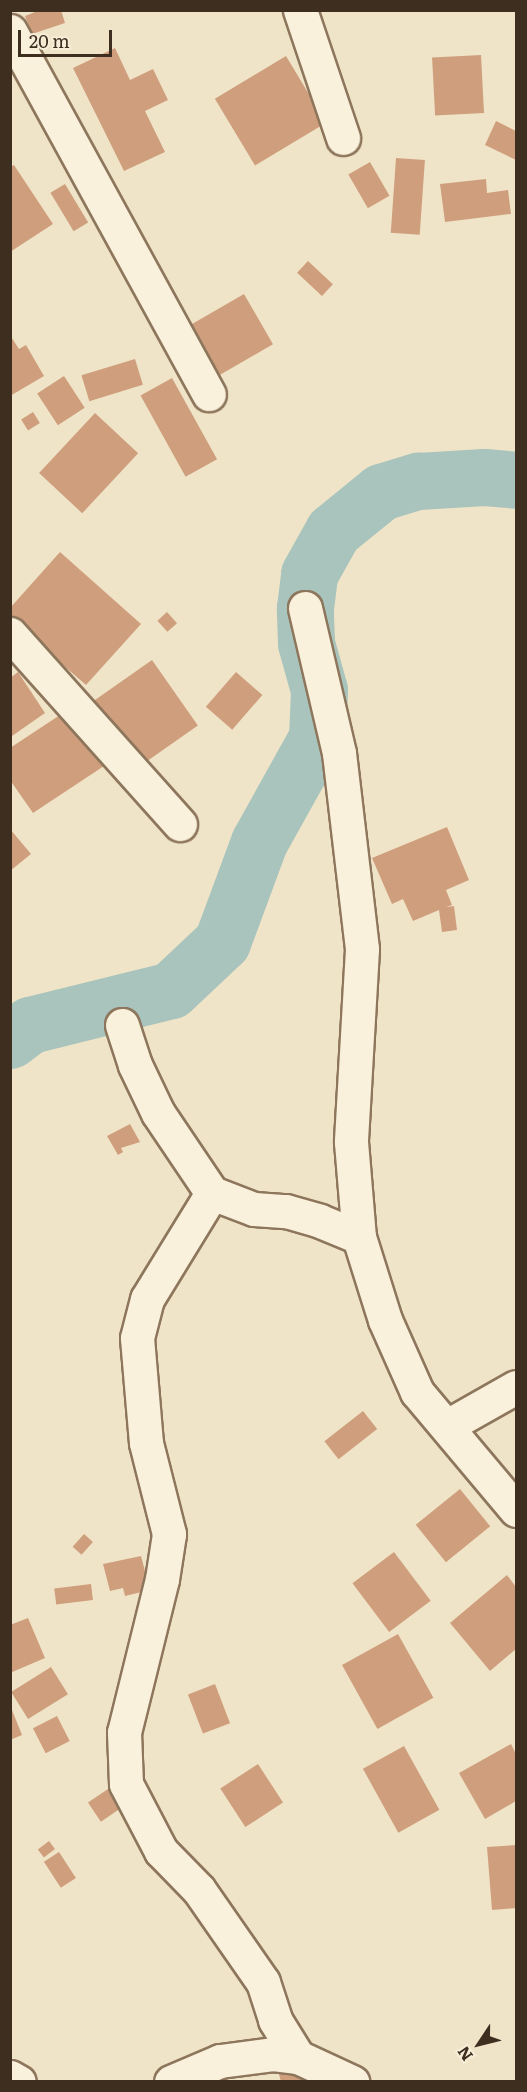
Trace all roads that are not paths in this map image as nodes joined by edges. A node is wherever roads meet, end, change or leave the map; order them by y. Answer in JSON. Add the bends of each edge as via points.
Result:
{"nodes":[{"id":1,"x":300,"y":10,"type":"edge"},
{"id":2,"x":10,"y":31,"type":"edge"},
{"id":3,"x":343,"y":138,"type":"dead end"},
{"id":4,"x":209,"y":394,"type":"dead end"},
{"id":5,"x":305,"y":608,"type":"dead end"},
{"id":6,"x":10,"y":634,"type":"edge"},
{"id":7,"x":180,"y":824,"type":"dead end"},
{"id":8,"x":122,"y":1024,"type":"dead end"},
{"id":9,"x":212,"y":1193,"type":"junction"},
{"id":10,"x":359,"y":1237,"type":"junction"},
{"id":11,"x":516,"y":1387,"type":"edge"},
{"id":12,"x":447,"y":1426,"type":"junction"},
{"id":13,"x":516,"y":1510,"type":"edge"},
{"id":14,"x":298,"y":2057,"type":"junction"},
{"id":15,"x":10,"y":2077,"type":"edge"},
{"id":16,"x":19,"y":2082,"type":"edge"},
{"id":17,"x":171,"y":2082,"type":"edge"},
{"id":18,"x":351,"y":2082,"type":"edge"}],
"edges":[{"from":1,"to":3,"type":"street"},
{"from":2,"to":4,"type":"street"},
{"from":5,"to":10,"type":"street","via":[[339,753],[362,949],[351,1142]]},
{"from":6,"to":7,"type":"street"},
{"from":8,"to":9,"type":"street","via":[[135,1065],[158,1113]]},
{"from":9,"to":10,"type":"street","via":[[254,1209],[286,1211],[320,1221]]},
{"from":9,"to":14,"type":"street","via":[[147,1299],[137,1338],[146,1443],[169,1534],[162,1579],[124,1732],[126,1784],[161,1851],[199,1890],[245,1954],[262,1982],[275,2020]]},
{"from":10,"to":12,"type":"street","via":[[402,1361],[417,1392]]},
{"from":11,"to":12,"type":"street"},
{"from":12,"to":13,"type":"street"},
{"from":14,"to":17,"type":"street","via":[[273,2054],[220,2061]]},
{"from":14,"to":18,"type":"street"},
{"from":15,"to":16,"type":"street"}]}
